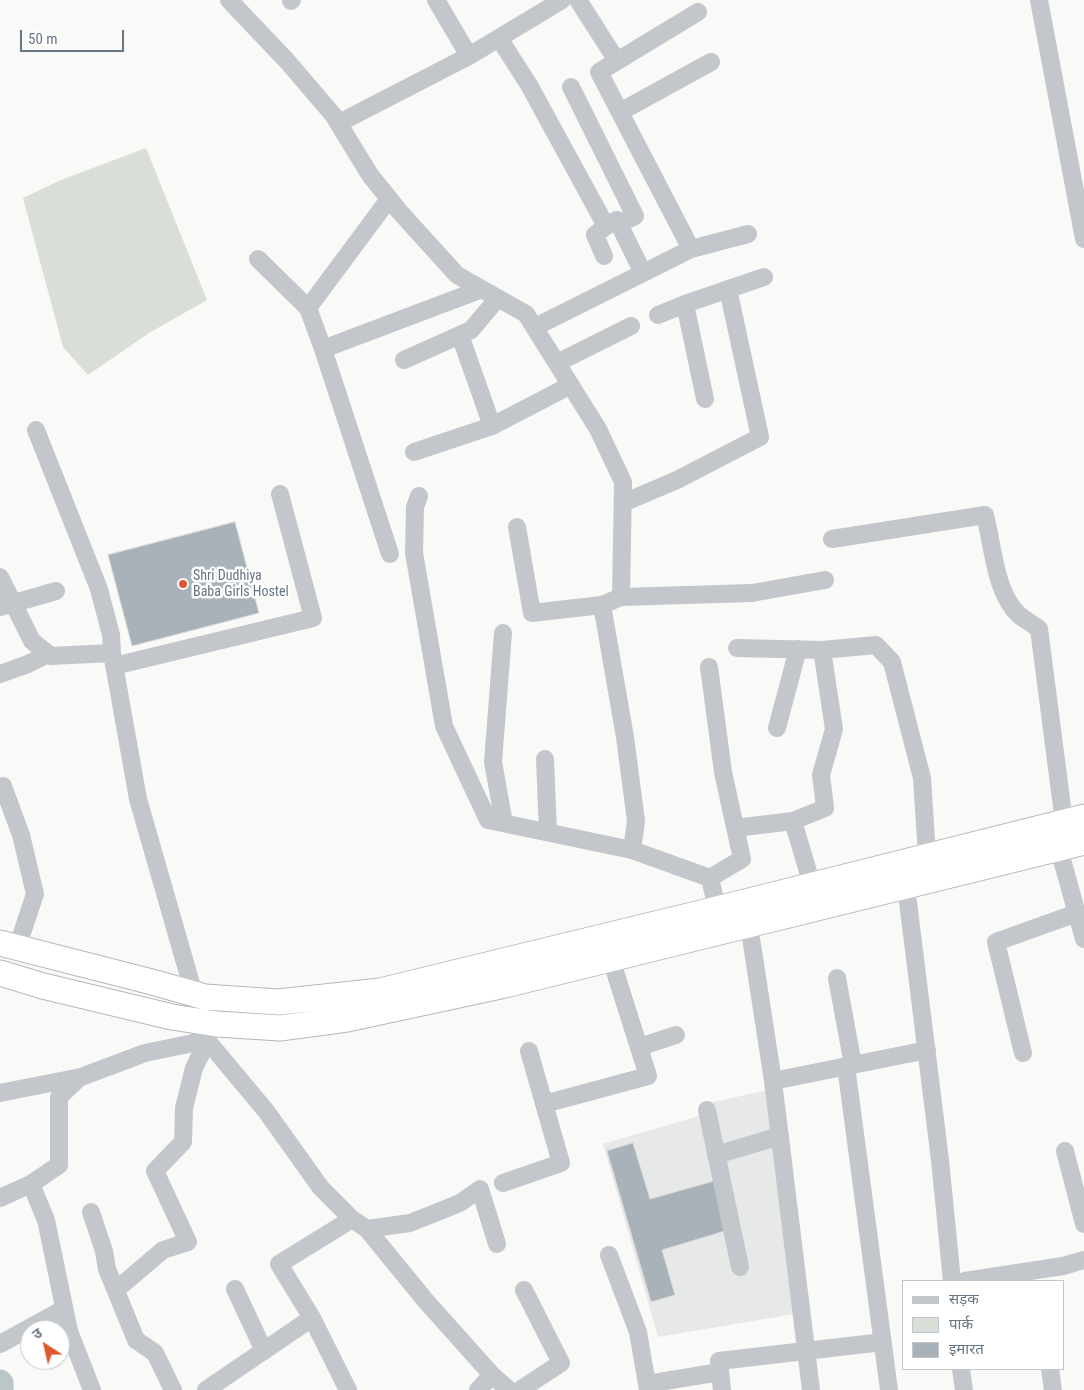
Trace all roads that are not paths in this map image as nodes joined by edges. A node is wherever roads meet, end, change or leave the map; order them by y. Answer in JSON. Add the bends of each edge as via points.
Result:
{"nodes":[{"id":1,"x":229,"y":0,"type":"edge"},
{"id":2,"x":436,"y":0,"type":"edge"},
{"id":3,"x":562,"y":0,"type":"edge"},
{"id":4,"x":578,"y":0,"type":"edge"},
{"id":5,"x":1039,"y":0,"type":"edge"},
{"id":6,"x":698,"y":12,"type":"dead end"},
{"id":7,"x":499,"y":38,"type":"junction"},
{"id":8,"x":469,"y":56,"type":"junction"},
{"id":9,"x":617,"y":61,"type":"junction"},
{"id":10,"x":711,"y":62,"type":"dead end"},
{"id":11,"x":571,"y":87,"type":"dead end"},
{"id":12,"x":620,"y":112,"type":"junction"},
{"id":13,"x":339,"y":123,"type":"junction"},
{"id":14,"x":390,"y":199,"type":"junction"},
{"id":15,"x":613,"y":225,"type":"junction"},
{"id":16,"x":748,"y":234,"type":"dead end"},
{"id":17,"x":1084,"y":238,"type":"edge"},
{"id":18,"x":691,"y":249,"type":"junction"},
{"id":19,"x":604,"y":256,"type":"dead end"},
{"id":20,"x":258,"y":259,"type":"dead end"},
{"id":21,"x":643,"y":273,"type":"junction"},
{"id":22,"x":764,"y":277,"type":"dead end"},
{"id":23,"x":482,"y":289,"type":"junction"},
{"id":24,"x":728,"y":289,"type":"junction"},
{"id":25,"x":498,"y":298,"type":"junction"},
{"id":26,"x":685,"y":304,"type":"junction"},
{"id":27,"x":308,"y":308,"type":"junction"},
{"id":28,"x":658,"y":316,"type":"dead end"},
{"id":29,"x":631,"y":326,"type":"dead end"},
{"id":30,"x":535,"y":327,"type":"junction"},
{"id":31,"x":460,"y":335,"type":"junction"},
{"id":32,"x":323,"y":349,"type":"junction"},
{"id":33,"x":404,"y":360,"type":"dead end"},
{"id":34,"x":557,"y":363,"type":"junction"},
{"id":35,"x":571,"y":385,"type":"junction"},
{"id":36,"x":705,"y":399,"type":"dead end"},
{"id":37,"x":492,"y":426,"type":"junction"},
{"id":38,"x":36,"y":430,"type":"dead end"},
{"id":39,"x":414,"y":452,"type":"dead end"},
{"id":40,"x":280,"y":494,"type":"dead end"},
{"id":41,"x":419,"y":496,"type":"dead end"},
{"id":42,"x":623,"y":503,"type":"junction"},
{"id":43,"x":517,"y":527,"type":"dead end"},
{"id":44,"x":832,"y":539,"type":"dead end"},
{"id":45,"x":390,"y":554,"type":"dead end"},
{"id":46,"x":0,"y":577,"type":"edge"},
{"id":47,"x":825,"y":580,"type":"dead end"},
{"id":48,"x":56,"y":591,"type":"dead end"},
{"id":49,"x":621,"y":597,"type":"junction"},
{"id":50,"x":6,"y":605,"type":"edge"},
{"id":51,"x":602,"y":605,"type":"junction"},
{"id":52,"x":503,"y":633,"type":"dead end"},
{"id":53,"x":736,"y":648,"type":"dead end"},
{"id":54,"x":798,"y":649,"type":"junction"},
{"id":55,"x":822,"y":650,"type":"junction"},
{"id":56,"x":48,"y":654,"type":"junction"},
{"id":57,"x":113,"y":659,"type":"junction"},
{"id":58,"x":709,"y":667,"type":"dead end"},
{"id":59,"x":0,"y":674,"type":"edge"},
{"id":60,"x":777,"y":728,"type":"dead end"},
{"id":61,"x":545,"y":759,"type":"dead end"},
{"id":62,"x":3,"y":786,"type":"dead end"},
{"id":63,"x":1074,"y":819,"type":"edge"},
{"id":64,"x":794,"y":821,"type":"junction"},
{"id":65,"x":504,"y":823,"type":"junction"},
{"id":66,"x":735,"y":828,"type":"junction"},
{"id":67,"x":548,"y":832,"type":"junction"},
{"id":68,"x":1084,"y":842,"type":"edge"},
{"id":69,"x":1059,"y":848,"type":"junction"},
{"id":70,"x":632,"y":850,"type":"junction"},
{"id":71,"x":927,"y":855,"type":"junction"},
{"id":72,"x":710,"y":878,"type":"junction"},
{"id":73,"x":812,"y":885,"type":"junction"},
{"id":74,"x":906,"y":886,"type":"junction"},
{"id":75,"x":717,"y":909,"type":"junction"},
{"id":76,"x":1077,"y":913,"type":"junction"},
{"id":77,"x":749,"y":925,"type":"junction"},
{"id":78,"x":1084,"y":939,"type":"edge"},
{"id":79,"x":9,"y":946,"type":"edge"},
{"id":80,"x":610,"y":959,"type":"junction"},
{"id":81,"x":0,"y":974,"type":"edge"},
{"id":82,"x":837,"y":978,"type":"dead end"},
{"id":83,"x":194,"y":994,"type":"junction"},
{"id":84,"x":190,"y":1020,"type":"junction"},
{"id":85,"x":676,"y":1035,"type":"dead end"},
{"id":86,"x":208,"y":1040,"type":"junction"},
{"id":87,"x":639,"y":1047,"type":"junction"},
{"id":88,"x":927,"y":1050,"type":"junction"},
{"id":89,"x":529,"y":1051,"type":"dead end"},
{"id":90,"x":1024,"y":1053,"type":"dead end"},
{"id":91,"x":850,"y":1065,"type":"junction"},
{"id":92,"x":81,"y":1077,"type":"junction"},
{"id":93,"x":773,"y":1081,"type":"junction"},
{"id":94,"x":0,"y":1093,"type":"edge"},
{"id":95,"x":544,"y":1104,"type":"junction"},
{"id":96,"x":707,"y":1110,"type":"dead end"},
{"id":97,"x":780,"y":1136,"type":"junction"},
{"id":98,"x":1065,"y":1151,"type":"dead end"},
{"id":99,"x":716,"y":1155,"type":"junction"},
{"id":100,"x":1078,"y":1173,"type":"edge"},
{"id":101,"x":503,"y":1183,"type":"dead end"},
{"id":102,"x":31,"y":1184,"type":"junction"},
{"id":103,"x":0,"y":1198,"type":"edge"},
{"id":104,"x":91,"y":1212,"type":"dead end"},
{"id":105,"x":352,"y":1219,"type":"junction"},
{"id":106,"x":1083,"y":1219,"type":"edge"},
{"id":107,"x":367,"y":1229,"type":"junction"},
{"id":108,"x":497,"y":1244,"type":"dead end"},
{"id":109,"x":609,"y":1255,"type":"dead end"},
{"id":110,"x":1084,"y":1260,"type":"edge"},
{"id":111,"x":740,"y":1267,"type":"dead end"},
{"id":112,"x":952,"y":1280,"type":"edge"},
{"id":113,"x":972,"y":1280,"type":"edge"},
{"id":114,"x":235,"y":1289,"type":"dead end"},
{"id":115,"x":116,"y":1290,"type":"junction"},
{"id":116,"x":524,"y":1290,"type":"dead end"},
{"id":117,"x":64,"y":1309,"type":"junction"},
{"id":118,"x":312,"y":1318,"type":"junction"},
{"id":119,"x":883,"y":1342,"type":"junction"},
{"id":120,"x":0,"y":1344,"type":"edge"},
{"id":121,"x":806,"y":1350,"type":"junction"},
{"id":122,"x":264,"y":1351,"type":"junction"},
{"id":123,"x":961,"y":1370,"type":"edge"},
{"id":124,"x":1050,"y":1370,"type":"edge"},
{"id":125,"x":720,"y":1372,"type":"junction"},
{"id":126,"x":492,"y":1375,"type":"junction"},
{"id":127,"x":648,"y":1387,"type":"edge"},
{"id":128,"x":210,"y":1389,"type":"edge"},
{"id":129,"x":92,"y":1390,"type":"edge"},
{"id":130,"x":173,"y":1390,"type":"edge"},
{"id":131,"x":348,"y":1390,"type":"edge"},
{"id":132,"x":478,"y":1390,"type":"edge"},
{"id":133,"x":509,"y":1390,"type":"edge"},
{"id":134,"x":520,"y":1390,"type":"edge"},
{"id":135,"x":722,"y":1390,"type":"edge"},
{"id":136,"x":811,"y":1390,"type":"edge"},
{"id":137,"x":889,"y":1390,"type":"edge"},
{"id":138,"x":964,"y":1390,"type":"edge"},
{"id":139,"x":1053,"y":1390,"type":"edge"}],
"edges":[{"from":1,"to":13,"type":"street","via":[[287,61]]},
{"from":2,"to":8,"type":"street"},
{"from":3,"to":7,"type":"street"},
{"from":4,"to":9,"type":"street"},
{"from":5,"to":17,"type":"street"},
{"from":6,"to":9,"type":"street"},
{"from":7,"to":8,"type":"street"},
{"from":7,"to":15,"type":"street"},
{"from":8,"to":13,"type":"street"},
{"from":9,"to":12,"type":"street","via":[[599,72]]},
{"from":10,"to":12,"type":"street"},
{"from":11,"to":15,"type":"street","via":[[634,216]]},
{"from":12,"to":18,"type":"street"},
{"from":13,"to":14,"type":"street","via":[[370,175]]},
{"from":14,"to":23,"type":"street","via":[[457,275]]},
{"from":14,"to":27,"type":"street"},
{"from":15,"to":19,"type":"street","via":[[595,235]]},
{"from":15,"to":21,"type":"street"},
{"from":16,"to":18,"type":"street"},
{"from":18,"to":21,"type":"street"},
{"from":20,"to":27,"type":"street"},
{"from":21,"to":30,"type":"street"},
{"from":22,"to":24,"type":"street"},
{"from":23,"to":25,"type":"street"},
{"from":23,"to":32,"type":"street"},
{"from":24,"to":26,"type":"street"},
{"from":24,"to":42,"type":"street","via":[[760,437],[677,480]]},
{"from":25,"to":30,"type":"street","via":[[526,314]]},
{"from":25,"to":31,"type":"street","via":[[471,330]]},
{"from":26,"to":28,"type":"street"},
{"from":26,"to":36,"type":"street"},
{"from":27,"to":32,"type":"street"},
{"from":29,"to":34,"type":"street"},
{"from":30,"to":34,"type":"street"},
{"from":31,"to":33,"type":"street"},
{"from":31,"to":37,"type":"street"},
{"from":32,"to":45,"type":"street"},
{"from":34,"to":35,"type":"street"},
{"from":35,"to":37,"type":"street"},
{"from":35,"to":42,"type":"street","via":[[598,429],[623,482]]},
{"from":37,"to":39,"type":"street"},
{"from":38,"to":57,"type":"street","via":[[99,590],[111,635]]},
{"from":40,"to":57,"type":"street","via":[[313,618]]},
{"from":41,"to":65,"type":"street","via":[[415,507],[414,553],[444,726],[488,820]]},
{"from":42,"to":49,"type":"street"},
{"from":43,"to":51,"type":"street","via":[[532,613]]},
{"from":44,"to":63,"type":"street","via":[[985,515],[997,572],[1007,600],[1019,615],[1039,629]]},
{"from":46,"to":50,"type":"street"},
{"from":47,"to":49,"type":"street","via":[[752,593]]},
{"from":48,"to":50,"type":"street"},
{"from":49,"to":51,"type":"street"},
{"from":50,"to":56,"type":"street","via":[[32,641]]},
{"from":51,"to":70,"type":"street","via":[[626,737],[636,821]]},
{"from":52,"to":65,"type":"street","via":[[492,762]]},
{"from":53,"to":54,"type":"street"},
{"from":54,"to":55,"type":"street"},
{"from":54,"to":60,"type":"street"},
{"from":55,"to":64,"type":"street","via":[[834,729],[821,775],[825,808]]},
{"from":55,"to":71,"type":"street","via":[[876,644],[892,662],[922,778]]},
{"from":56,"to":57,"type":"street"},
{"from":56,"to":59,"type":"street"},
{"from":57,"to":83,"type":"street","via":[[138,799]]},
{"from":58,"to":66,"type":"street","via":[[723,772]]},
{"from":61,"to":67,"type":"street"},
{"from":62,"to":79,"type":"street","via":[[21,835],[34,894]]},
{"from":63,"to":71,"type":"highway"},
{"from":64,"to":66,"type":"street"},
{"from":64,"to":73,"type":"street"},
{"from":65,"to":67,"type":"street"},
{"from":66,"to":72,"type":"street","via":[[742,859]]},
{"from":67,"to":70,"type":"street"},
{"from":68,"to":69,"type":"highway"},
{"from":69,"to":74,"type":"highway"},
{"from":69,"to":76,"type":"street"},
{"from":70,"to":72,"type":"street"},
{"from":71,"to":73,"type":"highway"},
{"from":72,"to":75,"type":"street"},
{"from":73,"to":75,"type":"highway"},
{"from":74,"to":77,"type":"highway"},
{"from":74,"to":88,"type":"street"},
{"from":75,"to":83,"type":"highway","via":[[380,991],[278,1002]]},
{"from":76,"to":78,"type":"street"},
{"from":76,"to":90,"type":"street","via":[[996,942]]},
{"from":77,"to":80,"type":"highway"},
{"from":77,"to":93,"type":"street"},
{"from":79,"to":83,"type":"highway"},
{"from":80,"to":84,"type":"highway","via":[[346,1019],[280,1028]]},
{"from":80,"to":87,"type":"street"},
{"from":81,"to":84,"type":"highway"},
{"from":82,"to":91,"type":"street"},
{"from":84,"to":86,"type":"street"},
{"from":85,"to":87,"type":"street"},
{"from":86,"to":92,"type":"street","via":[[144,1053]]},
{"from":86,"to":105,"type":"street","via":[[266,1111],[321,1188]]},
{"from":86,"to":115,"type":"street","via":[[194,1068],[184,1108],[183,1142],[155,1171],[188,1242],[163,1250]]},
{"from":87,"to":95,"type":"street","via":[[648,1076]]},
{"from":88,"to":91,"type":"street"},
{"from":88,"to":112,"type":"street"},
{"from":89,"to":95,"type":"street"},
{"from":91,"to":93,"type":"street"},
{"from":91,"to":119,"type":"street"},
{"from":92,"to":94,"type":"street"},
{"from":92,"to":102,"type":"street","via":[[58,1097],[59,1165]]},
{"from":93,"to":97,"type":"street"},
{"from":95,"to":101,"type":"street","via":[[561,1163]]},
{"from":96,"to":99,"type":"street"},
{"from":97,"to":99,"type":"street"},
{"from":97,"to":121,"type":"street"},
{"from":98,"to":100,"type":"street"},
{"from":99,"to":111,"type":"street"},
{"from":100,"to":106,"type":"street"},
{"from":102,"to":103,"type":"street"},
{"from":102,"to":117,"type":"street","via":[[46,1220]]},
{"from":104,"to":115,"type":"street"},
{"from":105,"to":107,"type":"street"},
{"from":105,"to":118,"type":"street","via":[[279,1264]]},
{"from":107,"to":108,"type":"street","via":[[410,1223],[460,1203],[480,1189]]},
{"from":107,"to":126,"type":"street"},
{"from":109,"to":127,"type":"street","via":[[638,1332]]},
{"from":110,"to":113,"type":"street"},
{"from":114,"to":122,"type":"street"},
{"from":115,"to":130,"type":"street","via":[[136,1340],[155,1353]]},
{"from":116,"to":134,"type":"street","via":[[561,1363]]},
{"from":117,"to":120,"type":"street"},
{"from":117,"to":129,"type":"street"},
{"from":118,"to":122,"type":"street"},
{"from":118,"to":131,"type":"street"},
{"from":119,"to":121,"type":"street"},
{"from":119,"to":137,"type":"street"},
{"from":121,"to":125,"type":"street","via":[[719,1361]]},
{"from":121,"to":136,"type":"street"},
{"from":122,"to":128,"type":"street"},
{"from":123,"to":138,"type":"street"},
{"from":124,"to":139,"type":"street"},
{"from":125,"to":127,"type":"street"},
{"from":125,"to":135,"type":"street"},
{"from":126,"to":132,"type":"street"},
{"from":126,"to":133,"type":"street"}]}
